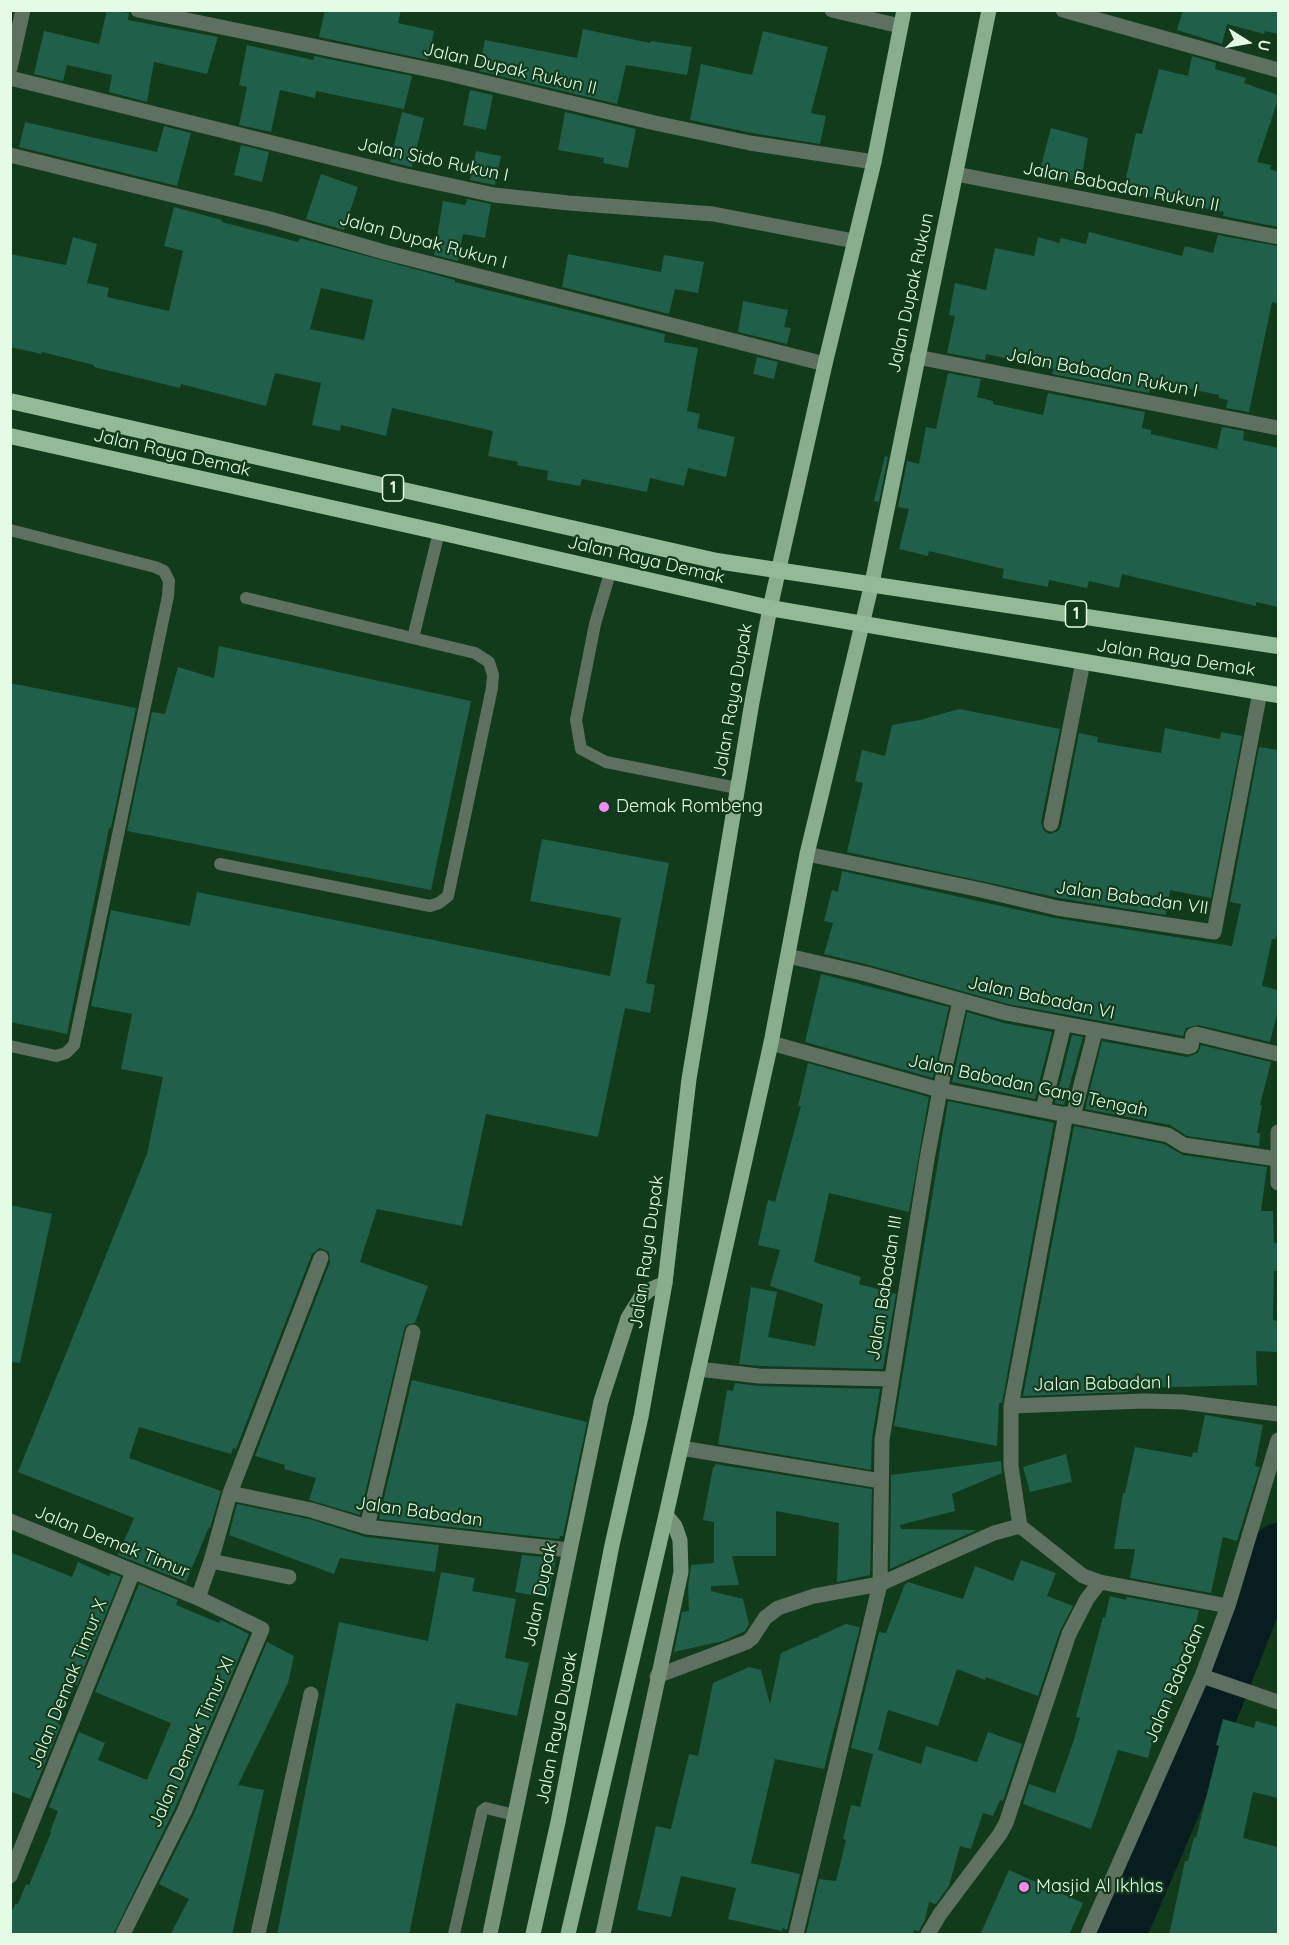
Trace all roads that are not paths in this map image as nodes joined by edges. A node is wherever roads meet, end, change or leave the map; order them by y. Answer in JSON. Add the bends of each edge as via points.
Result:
{"nodes":[{"id":1,"x":23,"y":10,"type":"edge"},
{"id":2,"x":138,"y":10,"type":"edge"},
{"id":3,"x":832,"y":10,"type":"edge"},
{"id":4,"x":904,"y":10,"type":"edge"},
{"id":5,"x":990,"y":10,"type":"edge"},
{"id":6,"x":1063,"y":10,"type":"edge"},
{"id":7,"x":900,"y":26,"type":"junction"},
{"id":8,"x":10,"y":68,"type":"edge"},
{"id":9,"x":1278,"y":70,"type":"edge"},
{"id":10,"x":10,"y":78,"type":"edge"},
{"id":11,"x":10,"y":155,"type":"edge"},
{"id":12,"x":874,"y":162,"type":"junction"},
{"id":13,"x":956,"y":174,"type":"junction"},
{"id":14,"x":1278,"y":237,"type":"edge"},
{"id":15,"x":854,"y":241,"type":"junction"},
{"id":16,"x":917,"y":357,"type":"junction"},
{"id":17,"x":825,"y":364,"type":"junction"},
{"id":18,"x":10,"y":401,"type":"edge"},
{"id":19,"x":1278,"y":428,"type":"edge"},
{"id":20,"x":10,"y":436,"type":"edge"},
{"id":21,"x":10,"y":530,"type":"edge"},
{"id":22,"x":439,"y":532,"type":"junction"},
{"id":23,"x":777,"y":570,"type":"junction"},
{"id":24,"x":610,"y":573,"type":"junction"},
{"id":25,"x":872,"y":583,"type":"junction"},
{"id":26,"x":246,"y":598,"type":"dead end"},
{"id":27,"x":770,"y":608,"type":"junction"},
{"id":28,"x":863,"y":624,"type":"junction"},
{"id":29,"x":413,"y":638,"type":"junction"},
{"id":30,"x":1278,"y":646,"type":"edge"},
{"id":31,"x":1083,"y":662,"type":"junction"},
{"id":32,"x":1260,"y":692,"type":"junction"},
{"id":33,"x":1278,"y":695,"type":"edge"},
{"id":34,"x":738,"y":788,"type":"junction"},
{"id":35,"x":1051,"y":824,"type":"dead end"},
{"id":36,"x":807,"y":854,"type":"junction"},
{"id":37,"x":220,"y":864,"type":"dead end"},
{"id":38,"x":788,"y":956,"type":"junction"},
{"id":39,"x":960,"y":1001,"type":"junction"},
{"id":40,"x":1064,"y":1025,"type":"junction"},
{"id":41,"x":1095,"y":1031,"type":"junction"},
{"id":42,"x":771,"y":1043,"type":"junction"},
{"id":43,"x":10,"y":1046,"type":"edge"},
{"id":44,"x":1278,"y":1054,"type":"edge"},
{"id":45,"x":940,"y":1090,"type":"junction"},
{"id":46,"x":1043,"y":1109,"type":"junction"},
{"id":47,"x":1070,"y":1115,"type":"junction"},
{"id":48,"x":1278,"y":1132,"type":"edge"},
{"id":49,"x":1277,"y":1159,"type":"edge"},
{"id":50,"x":1278,"y":1183,"type":"edge"},
{"id":51,"x":321,"y":1258,"type":"dead end"},
{"id":52,"x":665,"y":1282,"type":"junction"},
{"id":53,"x":413,"y":1332,"type":"dead end"},
{"id":54,"x":698,"y":1369,"type":"junction"},
{"id":55,"x":890,"y":1379,"type":"junction"},
{"id":56,"x":1011,"y":1406,"type":"junction"},
{"id":57,"x":1278,"y":1414,"type":"edge"},
{"id":58,"x":1278,"y":1440,"type":"edge"},
{"id":59,"x":681,"y":1448,"type":"junction"},
{"id":60,"x":881,"y":1481,"type":"junction"},
{"id":61,"x":230,"y":1493,"type":"junction"},
{"id":62,"x":666,"y":1515,"type":"junction"},
{"id":63,"x":10,"y":1521,"type":"edge"},
{"id":64,"x":1020,"y":1526,"type":"junction"},
{"id":65,"x":367,"y":1527,"type":"junction"},
{"id":66,"x":569,"y":1550,"type":"junction"},
{"id":67,"x":211,"y":1561,"type":"junction"},
{"id":68,"x":133,"y":1572,"type":"junction"},
{"id":69,"x":289,"y":1577,"type":"dead end"},
{"id":70,"x":1100,"y":1582,"type":"junction"},
{"id":71,"x":880,"y":1584,"type":"junction"},
{"id":72,"x":198,"y":1598,"type":"junction"},
{"id":73,"x":1228,"y":1606,"type":"junction"},
{"id":74,"x":657,"y":1676,"type":"junction"},
{"id":75,"x":1204,"y":1676,"type":"junction"},
{"id":76,"x":311,"y":1694,"type":"dead end"},
{"id":77,"x":1278,"y":1702,"type":"edge"},
{"id":78,"x":514,"y":1815,"type":"junction"},
{"id":79,"x":10,"y":1876,"type":"edge"},
{"id":80,"x":123,"y":1935,"type":"edge"},
{"id":81,"x":258,"y":1935,"type":"edge"},
{"id":82,"x":454,"y":1935,"type":"edge"},
{"id":83,"x":490,"y":1935,"type":"edge"},
{"id":84,"x":533,"y":1935,"type":"edge"},
{"id":85,"x":568,"y":1935,"type":"edge"},
{"id":86,"x":603,"y":1935,"type":"edge"},
{"id":87,"x":796,"y":1935,"type":"edge"},
{"id":88,"x":928,"y":1935,"type":"edge"},
{"id":89,"x":1088,"y":1935,"type":"edge"}],
"edges":[{"from":1,"to":8,"type":"street"},
{"from":2,"to":12,"type":"street","name":"Jalan Dupak Rukun II","via":[[445,73],[750,143]]},
{"from":3,"to":7,"type":"street"},
{"from":4,"to":7,"type":"main road"},
{"from":5,"to":13,"type":"main road","name":"Jalan Dupak Rukun"},
{"from":6,"to":9,"type":"street"},
{"from":7,"to":12,"type":"main road"},
{"from":10,"to":15,"type":"street","name":"Jalan Sido Rukun I","via":[[494,195],[713,214]]},
{"from":11,"to":17,"type":"street","name":"Jalan Dupak Rukun I"},
{"from":12,"to":15,"type":"main road"},
{"from":13,"to":14,"type":"street","name":"Jalan Babadan Rukun II"},
{"from":13,"to":16,"type":"main road","name":"Jalan Dupak Rukun"},
{"from":15,"to":17,"type":"main road"},
{"from":16,"to":19,"type":"street","name":"Jalan Babadan Rukun I"},
{"from":16,"to":25,"type":"main road","name":"Jalan Dupak Rukun"},
{"from":17,"to":23,"type":"main road"},
{"from":18,"to":23,"type":"highway","name":"Jalan Raya Demak","number":"1","via":[[717,561]]},
{"from":20,"to":22,"type":"highway","name":"Jalan Raya Demak","number":"1"},
{"from":21,"to":43,"type":"lane","via":[[155,567],[164,571],[169,581],[74,1045],[56,1056]]},
{"from":22,"to":24,"type":"highway","name":"Jalan Raya Demak","number":"1"},
{"from":22,"to":29,"type":"lane"},
{"from":23,"to":25,"type":"highway","name":"Jalan Raya Demak","number":"1"},
{"from":23,"to":27,"type":"main road","name":"Jalan Raya Dupak"},
{"from":24,"to":27,"type":"highway","name":"Jalan Raya Demak","number":"1"},
{"from":24,"to":34,"type":"lane","via":[[595,624],[576,720],[581,749],[606,762]]},
{"from":25,"to":28,"type":"main road"},
{"from":25,"to":30,"type":"highway","name":"Jalan Raya Demak","number":"1"},
{"from":26,"to":29,"type":"lane"},
{"from":27,"to":28,"type":"highway","name":"Jalan Raya Demak","number":"1"},
{"from":27,"to":34,"type":"main road","name":"Jalan Raya Dupak"},
{"from":28,"to":31,"type":"highway","name":"Jalan Raya Demak","number":"1"},
{"from":28,"to":36,"type":"main road"},
{"from":29,"to":37,"type":"lane","via":[[474,652],[489,662],[493,675],[448,896],[430,906]]},
{"from":31,"to":32,"type":"highway","name":"Jalan Raya Demak","number":"1"},
{"from":31,"to":35,"type":"street"},
{"from":32,"to":33,"type":"highway","name":"Jalan Raya Demak","number":"1"},
{"from":32,"to":36,"type":"street","name":"Jalan Babadan VII","via":[[1214,932],[1057,908]]},
{"from":34,"to":52,"type":"main road","name":"Jalan Raya Dupak","via":[[689,1079]]},
{"from":36,"to":38,"type":"main road"},
{"from":38,"to":39,"type":"street","name":"Jalan Babadan VI"},
{"from":38,"to":42,"type":"main road"},
{"from":39,"to":40,"type":"street","name":"Jalan Babadan VI"},
{"from":39,"to":45,"type":"street","name":"Jalan Babadan III"},
{"from":40,"to":41,"type":"street","name":"Jalan Babadan VI"},
{"from":40,"to":46,"type":"street"},
{"from":41,"to":44,"type":"street","name":"Jalan Babadan VI","via":[[1188,1047],[1196,1034]]},
{"from":41,"to":47,"type":"street"},
{"from":42,"to":45,"type":"street","name":"Jalan Babadan Gang Tengah"},
{"from":42,"to":54,"type":"main road"},
{"from":45,"to":46,"type":"street","name":"Jalan Babadan Gang Tengah"},
{"from":45,"to":55,"type":"street","name":"Jalan Babadan III"},
{"from":46,"to":47,"type":"street","name":"Jalan Babadan Gang Tengah"},
{"from":47,"to":49,"type":"street","name":"Jalan Babadan Gang Tengah","via":[[1168,1135],[1184,1145]]},
{"from":47,"to":56,"type":"street"},
{"from":48,"to":49,"type":"street"},
{"from":49,"to":50,"type":"street"},
{"from":51,"to":61,"type":"street"},
{"from":52,"to":66,"type":"main road","name":"Jalan Dupak","via":[[641,1297],[624,1329],[601,1401]]},
{"from":52,"to":84,"type":"main road","name":"Jalan Raya Dupak","via":[[641,1417]]},
{"from":53,"to":65,"type":"street"},
{"from":54,"to":55,"type":"street","via":[[759,1376]]},
{"from":54,"to":59,"type":"main road"},
{"from":55,"to":60,"type":"street","name":"Jalan Babadan III"},
{"from":56,"to":57,"type":"street","name":"Jalan Babadan I","via":[[1183,1402]]},
{"from":56,"to":64,"type":"street","name":"Jalan Babadan I","via":[[1011,1466]]},
{"from":58,"to":73,"type":"street","name":"Jalan Babadan"},
{"from":59,"to":60,"type":"street"},
{"from":59,"to":62,"type":"main road"},
{"from":60,"to":71,"type":"street","name":"Jalan Babadan III"},
{"from":61,"to":65,"type":"street","name":"Jalan Babadan","via":[[311,1510]]},
{"from":61,"to":67,"type":"street"},
{"from":62,"to":74,"type":"main road","via":[[680,1539],[681,1563]]},
{"from":62,"to":85,"type":"main road"},
{"from":63,"to":68,"type":"street","name":"Jalan Demak Timur"},
{"from":64,"to":70,"type":"street","via":[[1083,1576]]},
{"from":64,"to":71,"type":"street","via":[[994,1533]]},
{"from":65,"to":66,"type":"street","name":"Jalan Babadan"},
{"from":66,"to":78,"type":"main road","name":"Jalan Dupak"},
{"from":67,"to":69,"type":"street"},
{"from":67,"to":72,"type":"street"},
{"from":68,"to":72,"type":"street","name":"Jalan Demak Timur"},
{"from":68,"to":79,"type":"street","name":"Jalan Demak Timur X"},
{"from":70,"to":73,"type":"street"},
{"from":70,"to":88,"type":"street","via":[[1069,1634],[1006,1823]]},
{"from":71,"to":74,"type":"street","via":[[814,1596],[778,1608],[747,1642]]},
{"from":71,"to":87,"type":"street","name":"Jalan Babadan III"},
{"from":72,"to":80,"type":"street","name":"Jalan Demak Timur XI","via":[[260,1627],[262,1632],[184,1812]]},
{"from":73,"to":75,"type":"street","name":"Jalan Babadan"},
{"from":74,"to":86,"type":"main road"},
{"from":75,"to":77,"type":"street"},
{"from":75,"to":89,"type":"street","name":"Jalan Babadan"},
{"from":76,"to":81,"type":"street"},
{"from":78,"to":82,"type":"lane","via":[[486,1808],[482,1811]]},
{"from":78,"to":83,"type":"main road","name":"Jalan Dupak"}]}
